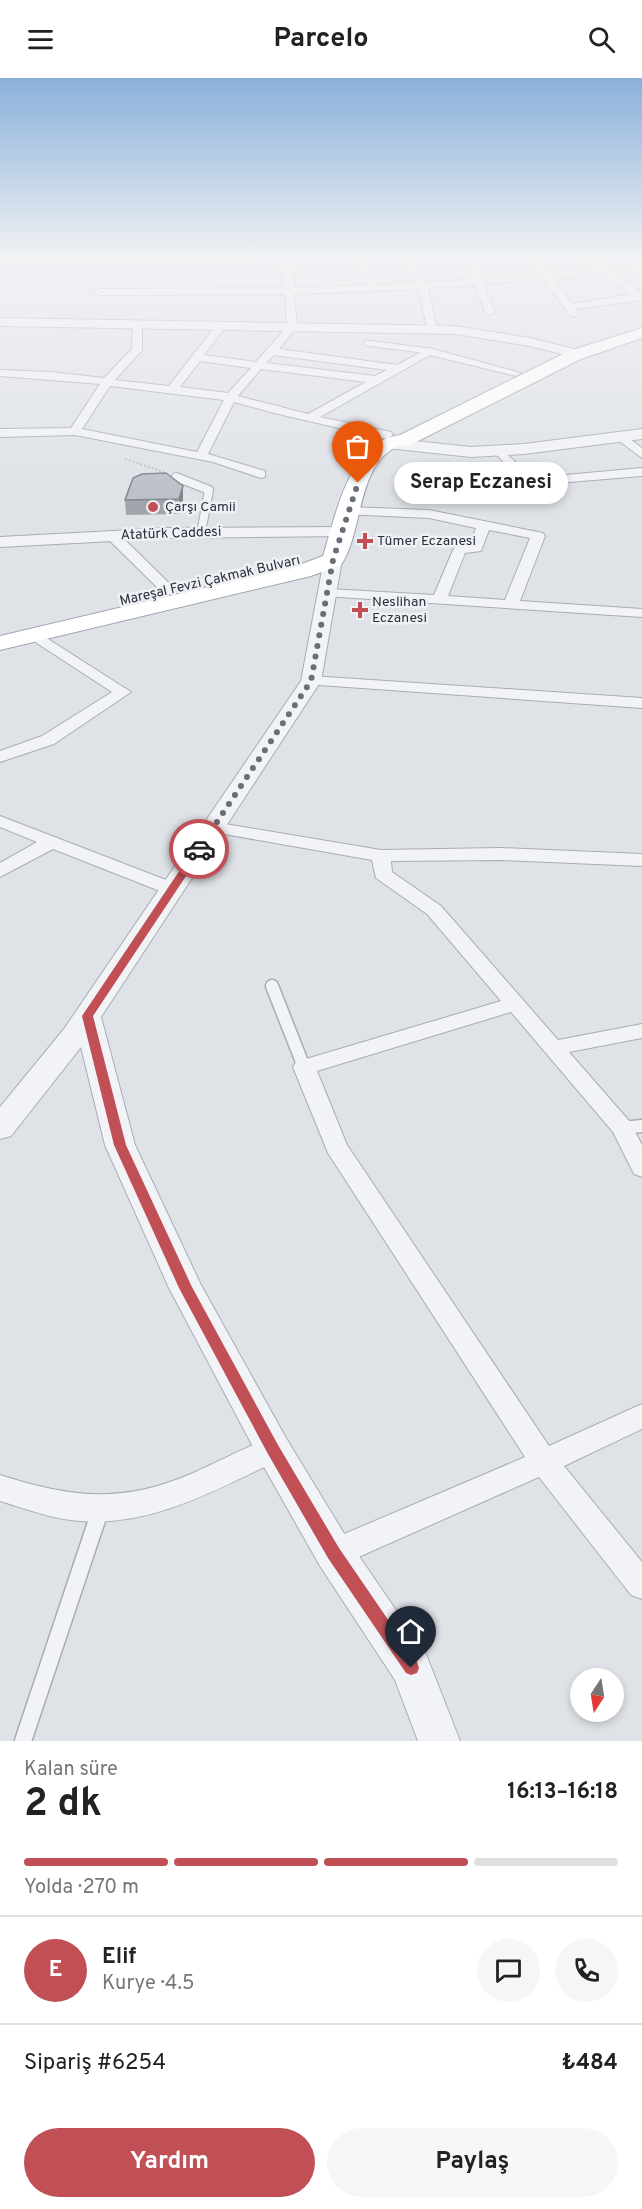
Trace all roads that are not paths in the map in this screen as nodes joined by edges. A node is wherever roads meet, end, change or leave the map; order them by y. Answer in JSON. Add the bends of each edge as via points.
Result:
{"nodes":[{"id":1,"x":136,"y":336,"type":"edge"},
{"id":2,"x":214,"y":336,"type":"edge"},
{"id":3,"x":284,"y":336,"type":"edge"},
{"id":4,"x":485,"y":336,"type":"edge"},
{"id":5,"x":614,"y":336,"type":"edge"},
{"id":6,"x":632,"y":336,"type":"edge"},
{"id":7,"x":367,"y":343,"type":"dead end"},
{"id":8,"x":271,"y":351,"type":"junction"},
{"id":9,"x":429,"y":351,"type":"junction"},
{"id":10,"x":570,"y":352,"type":"junction"},
{"id":11,"x":199,"y":358,"type":"junction"},
{"id":12,"x":260,"y":363,"type":"junction"},
{"id":13,"x":398,"y":368,"type":"junction"},
{"id":14,"x":0,"y":373,"type":"edge"},
{"id":15,"x":516,"y":373,"type":"junction"},
{"id":16,"x":377,"y":380,"type":"junction"},
{"id":17,"x":107,"y":382,"type":"junction"},
{"id":18,"x":172,"y":390,"type":"junction"},
{"id":19,"x":231,"y":397,"type":"junction"},
{"id":20,"x":309,"y":418,"type":"junction"},
{"id":21,"x":75,"y":431,"type":"junction"},
{"id":22,"x":0,"y":433,"type":"edge"},
{"id":23,"x":642,"y":434,"type":"edge"},
{"id":24,"x":622,"y":437,"type":"junction"},
{"id":25,"x":387,"y":439,"type":"junction"},
{"id":26,"x":498,"y":450,"type":"junction"},
{"id":27,"x":642,"y":454,"type":"edge"},
{"id":28,"x":201,"y":456,"type":"junction"},
{"id":29,"x":642,"y":472,"type":"edge"},
{"id":30,"x":261,"y":474,"type":"dead end"},
{"id":31,"x":177,"y":477,"type":"road end"},
{"id":32,"x":530,"y":482,"type":"junction"},
{"id":33,"x":505,"y":499,"type":"dead end"},
{"id":34,"x":349,"y":508,"type":"junction"},
{"id":35,"x":484,"y":524,"type":"junction"},
{"id":36,"x":342,"y":532,"type":"junction"},
{"id":37,"x":201,"y":533,"type":"junction"},
{"id":38,"x":113,"y":536,"type":"junction"},
{"id":39,"x":0,"y":542,"type":"edge"},
{"id":40,"x":333,"y":560,"type":"junction"},
{"id":41,"x":169,"y":591,"type":"junction"},
{"id":42,"x":329,"y":593,"type":"junction"},
{"id":43,"x":439,"y":600,"type":"junction"},
{"id":44,"x":511,"y":604,"type":"junction"},
{"id":45,"x":642,"y":613,"type":"edge"},
{"id":46,"x":0,"y":629,"type":"edge"},
{"id":47,"x":34,"y":635,"type":"junction"},
{"id":48,"x":0,"y":643,"type":"edge"},
{"id":49,"x":311,"y":681,"type":"junction"},
{"id":50,"x":642,"y":702,"type":"edge"},
{"id":51,"x":0,"y":757,"type":"edge"},
{"id":52,"x":0,"y":821,"type":"edge"},
{"id":53,"x":213,"y":827,"type":"junction"},
{"id":54,"x":53,"y":841,"type":"junction"},
{"id":55,"x":381,"y":856,"type":"junction"},
{"id":56,"x":642,"y":860,"type":"edge"},
{"id":57,"x":0,"y":872,"type":"edge"},
{"id":58,"x":172,"y":889,"type":"junction"},
{"id":59,"x":272,"y":986,"type":"dead end"},
{"id":60,"x":515,"y":1004,"type":"junction"},
{"id":61,"x":87,"y":1016,"type":"junction"},
{"id":62,"x":642,"y":1030,"type":"edge"},
{"id":63,"x":553,"y":1048,"type":"junction"},
{"id":64,"x":304,"y":1067,"type":"junction"},
{"id":65,"x":632,"y":1127,"type":"edge"},
{"id":66,"x":0,"y":1128,"type":"edge"},
{"id":67,"x":642,"y":1168,"type":"edge"},
{"id":68,"x":642,"y":1416,"type":"edge"},
{"id":69,"x":273,"y":1449,"type":"junction"},
{"id":70,"x":544,"y":1462,"type":"junction"},
{"id":71,"x":0,"y":1488,"type":"edge"},
{"id":72,"x":100,"y":1511,"type":"junction"},
{"id":73,"x":334,"y":1553,"type":"junction"},
{"id":74,"x":642,"y":1586,"type":"edge"},
{"id":75,"x":23,"y":1741,"type":"edge"},
{"id":76,"x":439,"y":1741,"type":"edge"}],
"edges":[{"from":1,"to":17,"type":"street","via":[[137,350]]},
{"from":2,"to":11,"type":"street"},
{"from":3,"to":8,"type":"street"},
{"from":4,"to":10,"type":"street"},
{"from":5,"to":10,"type":"main road"},
{"from":6,"to":10,"type":"main road"},
{"from":7,"to":9,"type":"lane"},
{"from":8,"to":12,"type":"street"},
{"from":8,"to":13,"type":"street"},
{"from":9,"to":13,"type":"street"},
{"from":9,"to":15,"type":"street"},
{"from":10,"to":15,"type":"main road"},
{"from":10,"to":25,"type":"main road","via":[[405,440]]},
{"from":11,"to":12,"type":"street"},
{"from":11,"to":18,"type":"street"},
{"from":12,"to":16,"type":"street"},
{"from":12,"to":19,"type":"street"},
{"from":13,"to":16,"type":"street"},
{"from":14,"to":17,"type":"street"},
{"from":15,"to":25,"type":"main road"},
{"from":16,"to":20,"type":"street"},
{"from":17,"to":18,"type":"street"},
{"from":17,"to":21,"type":"street"},
{"from":18,"to":19,"type":"street"},
{"from":19,"to":20,"type":"street"},
{"from":19,"to":28,"type":"street"},
{"from":20,"to":25,"type":"street"},
{"from":21,"to":22,"type":"street"},
{"from":21,"to":28,"type":"street"},
{"from":23,"to":24,"type":"street"},
{"from":24,"to":26,"type":"street"},
{"from":24,"to":27,"type":"street"},
{"from":25,"to":26,"type":"street","via":[[471,452]]},
{"from":25,"to":34,"type":"main road","via":[[358,483]]},
{"from":26,"to":32,"type":"street"},
{"from":28,"to":30,"type":"street"},
{"from":29,"to":32,"type":"street"},
{"from":31,"to":37,"type":"lane","via":[[208,490]]},
{"from":32,"to":33,"type":"street"},
{"from":34,"to":35,"type":"street","via":[[429,514]]},
{"from":34,"to":36,"type":"main road"},
{"from":35,"to":43,"type":"street","via":[[476,548],[460,550]]},
{"from":35,"to":44,"type":"street","via":[[537,536]]},
{"from":36,"to":37,"type":"street","name":"Atatürk Caddesi"},
{"from":36,"to":40,"type":"main road"},
{"from":37,"to":38,"type":"street","name":"Atatürk Caddesi"},
{"from":38,"to":39,"type":"street","name":"Atatürk Caddesi"},
{"from":38,"to":41,"type":"street"},
{"from":40,"to":41,"type":"main road","name":"Mareşal Fevzi Çakmak Bulvarı","via":[[307,559]]},
{"from":40,"to":42,"type":"street"},
{"from":40,"to":47,"type":"main road","name":"Mareşal Fevzi Çakmak Bulvarı","via":[[303,571]]},
{"from":41,"to":46,"type":"main road","name":"Mareşal Fevzi Çakmak Bulvarı"},
{"from":42,"to":43,"type":"street"},
{"from":42,"to":49,"type":"street"},
{"from":43,"to":44,"type":"street"},
{"from":44,"to":45,"type":"street"},
{"from":47,"to":48,"type":"main road","name":"Mareşal Fevzi Çakmak Bulvarı"},
{"from":47,"to":51,"type":"street","via":[[123,692],[48,740]]},
{"from":49,"to":50,"type":"street"},
{"from":49,"to":53,"type":"street"},
{"from":52,"to":54,"type":"street"},
{"from":53,"to":55,"type":"street"},
{"from":53,"to":58,"type":"street"},
{"from":54,"to":57,"type":"street"},
{"from":54,"to":58,"type":"street"},
{"from":55,"to":56,"type":"street","via":[[501,854]]},
{"from":55,"to":60,"type":"street","via":[[383,874],[434,910]]},
{"from":58,"to":61,"type":"street"},
{"from":59,"to":64,"type":"lane"},
{"from":60,"to":63,"type":"street"},
{"from":60,"to":64,"type":"street"},
{"from":61,"to":66,"type":"street"},
{"from":61,"to":69,"type":"street","via":[[120,1145],[186,1288]]},
{"from":62,"to":63,"type":"street"},
{"from":63,"to":65,"type":"street"},
{"from":64,"to":70,"type":"street","via":[[336,1147]]},
{"from":65,"to":67,"type":"street"},
{"from":68,"to":70,"type":"street"},
{"from":69,"to":72,"type":"street","via":[[160,1502]]},
{"from":69,"to":73,"type":"street"},
{"from":70,"to":73,"type":"street"},
{"from":70,"to":74,"type":"street"},
{"from":71,"to":72,"type":"street","via":[[47,1505]]},
{"from":72,"to":75,"type":"lane"},
{"from":73,"to":76,"type":"street","via":[[411,1668]]}]}
